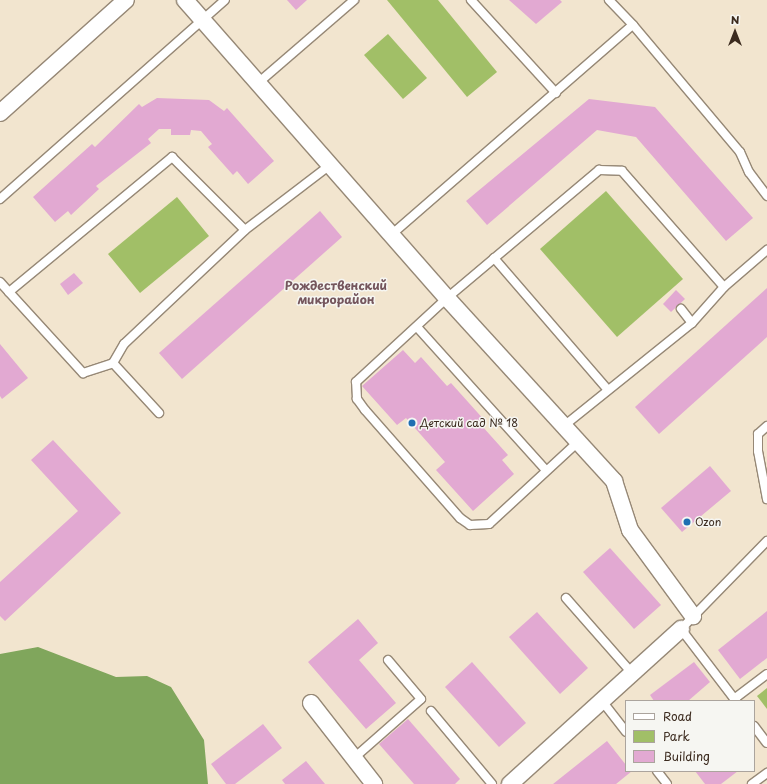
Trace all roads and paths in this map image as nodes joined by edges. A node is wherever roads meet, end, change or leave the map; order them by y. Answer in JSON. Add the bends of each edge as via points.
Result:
{"nodes":[{"id":1,"x":126,"y":0,"type":"edge"},
{"id":2,"x":185,"y":0,"type":"edge"},
{"id":3,"x":225,"y":0,"type":"edge"},
{"id":4,"x":354,"y":0,"type":"edge"},
{"id":5,"x":471,"y":0,"type":"edge"},
{"id":6,"x":609,"y":0,"type":"edge"},
{"id":7,"x":202,"y":20,"type":"junction"},
{"id":8,"x":633,"y":25,"type":"junction"},
{"id":9,"x":258,"y":84,"type":"junction"},
{"id":10,"x":556,"y":93,"type":"junction"},
{"id":11,"x":0,"y":113,"type":"edge"},
{"id":12,"x":330,"y":165,"type":"junction"},
{"id":13,"x":767,"y":196,"type":"edge"},
{"id":14,"x":0,"y":199,"type":"edge"},
{"id":15,"x":245,"y":230,"type":"junction"},
{"id":16,"x":391,"y":235,"type":"junction"},
{"id":17,"x":767,"y":250,"type":"edge"},
{"id":18,"x":494,"y":258,"type":"junction"},
{"id":19,"x":0,"y":282,"type":"edge"},
{"id":20,"x":724,"y":287,"type":"junction"},
{"id":21,"x":9,"y":292,"type":"junction"},
{"id":22,"x":447,"y":298,"type":"junction"},
{"id":23,"x":681,"y":309,"type":"dead end"},
{"id":24,"x":692,"y":323,"type":"junction"},
{"id":25,"x":418,"y":327,"type":"junction"},
{"id":26,"x":113,"y":363,"type":"junction"},
{"id":27,"x":608,"y":390,"type":"junction"},
{"id":28,"x":159,"y":413,"type":"dead end"},
{"id":29,"x":565,"y":425,"type":"junction"},
{"id":30,"x":767,"y":426,"type":"edge"},
{"id":31,"x":579,"y":441,"type":"junction"},
{"id":32,"x":544,"y":469,"type":"junction"},
{"id":33,"x":767,"y":499,"type":"edge"},
{"id":34,"x":767,"y":542,"type":"edge"},
{"id":35,"x":566,"y":598,"type":"dead end"},
{"id":36,"x":694,"y":616,"type":"junction"},
{"id":37,"x":681,"y":629,"type":"junction"},
{"id":38,"x":388,"y":660,"type":"dead end"},
{"id":39,"x":632,"y":673,"type":"junction"},
{"id":40,"x":767,"y":674,"type":"edge"},
{"id":41,"x":735,"y":700,"type":"edge"},
{"id":42,"x":602,"y":701,"type":"junction"},
{"id":43,"x":312,"y":703,"type":"dead end"},
{"id":44,"x":431,"y":711,"type":"dead end"},
{"id":45,"x":755,"y":727,"type":"edge"},
{"id":46,"x":625,"y":731,"type":"edge"},
{"id":47,"x":767,"y":743,"type":"edge"},
{"id":48,"x":354,"y":758,"type":"junction"},
{"id":49,"x":658,"y":772,"type":"edge"},
{"id":50,"x":767,"y":773,"type":"edge"},
{"id":51,"x":374,"y":784,"type":"edge"},
{"id":52,"x":492,"y":784,"type":"edge"},
{"id":53,"x":510,"y":784,"type":"edge"},
{"id":54,"x":667,"y":784,"type":"edge"},
{"id":55,"x":752,"y":784,"type":"edge"}],
"edges":[{"from":1,"to":11,"type":"street"},
{"from":2,"to":7,"type":"street"},
{"from":3,"to":7,"type":"lane"},
{"from":4,"to":9,"type":"lane"},
{"from":5,"to":10,"type":"lane"},
{"from":6,"to":8,"type":"lane"},
{"from":7,"to":9,"type":"street"},
{"from":7,"to":14,"type":"lane"},
{"from":8,"to":10,"type":"lane"},
{"from":8,"to":13,"type":"lane","via":[[740,152],[749,172]]},
{"from":9,"to":12,"type":"street"},
{"from":10,"to":16,"type":"lane"},
{"from":12,"to":15,"type":"lane"},
{"from":12,"to":16,"type":"street"},
{"from":15,"to":21,"type":"lane","via":[[172,158]]},
{"from":15,"to":26,"type":"lane","via":[[124,344]]},
{"from":16,"to":22,"type":"street"},
{"from":17,"to":20,"type":"lane"},
{"from":18,"to":20,"type":"lane","via":[[599,170],[622,171]]},
{"from":18,"to":22,"type":"lane"},
{"from":18,"to":27,"type":"lane"},
{"from":19,"to":21,"type":"lane"},
{"from":20,"to":24,"type":"lane"},
{"from":21,"to":26,"type":"lane","via":[[83,373]]},
{"from":22,"to":25,"type":"lane"},
{"from":22,"to":29,"type":"street"},
{"from":23,"to":24,"type":"lane"},
{"from":24,"to":27,"type":"lane"},
{"from":25,"to":32,"type":"lane"},
{"from":25,"to":32,"type":"lane","via":[[361,376],[354,389],[365,410],[460,518],[470,525],[489,524]]},
{"from":26,"to":28,"type":"lane"},
{"from":27,"to":29,"type":"lane"},
{"from":29,"to":31,"type":"street"},
{"from":30,"to":33,"type":"lane","via":[[758,434]]},
{"from":31,"to":32,"type":"lane"},
{"from":31,"to":36,"type":"street","via":[[614,481],[630,530]]},
{"from":34,"to":36,"type":"lane"},
{"from":35,"to":39,"type":"lane"},
{"from":36,"to":37,"type":"lane"},
{"from":37,"to":39,"type":"street"},
{"from":37,"to":41,"type":"lane"},
{"from":38,"to":48,"type":"lane","via":[[421,699]]},
{"from":39,"to":42,"type":"street"},
{"from":40,"to":41,"type":"lane"},
{"from":42,"to":46,"type":"lane"},
{"from":42,"to":53,"type":"street"},
{"from":43,"to":48,"type":"street"},
{"from":44,"to":52,"type":"lane"},
{"from":45,"to":47,"type":"lane"},
{"from":48,"to":51,"type":"street"},
{"from":49,"to":54,"type":"lane"},
{"from":50,"to":55,"type":"lane"}]}
